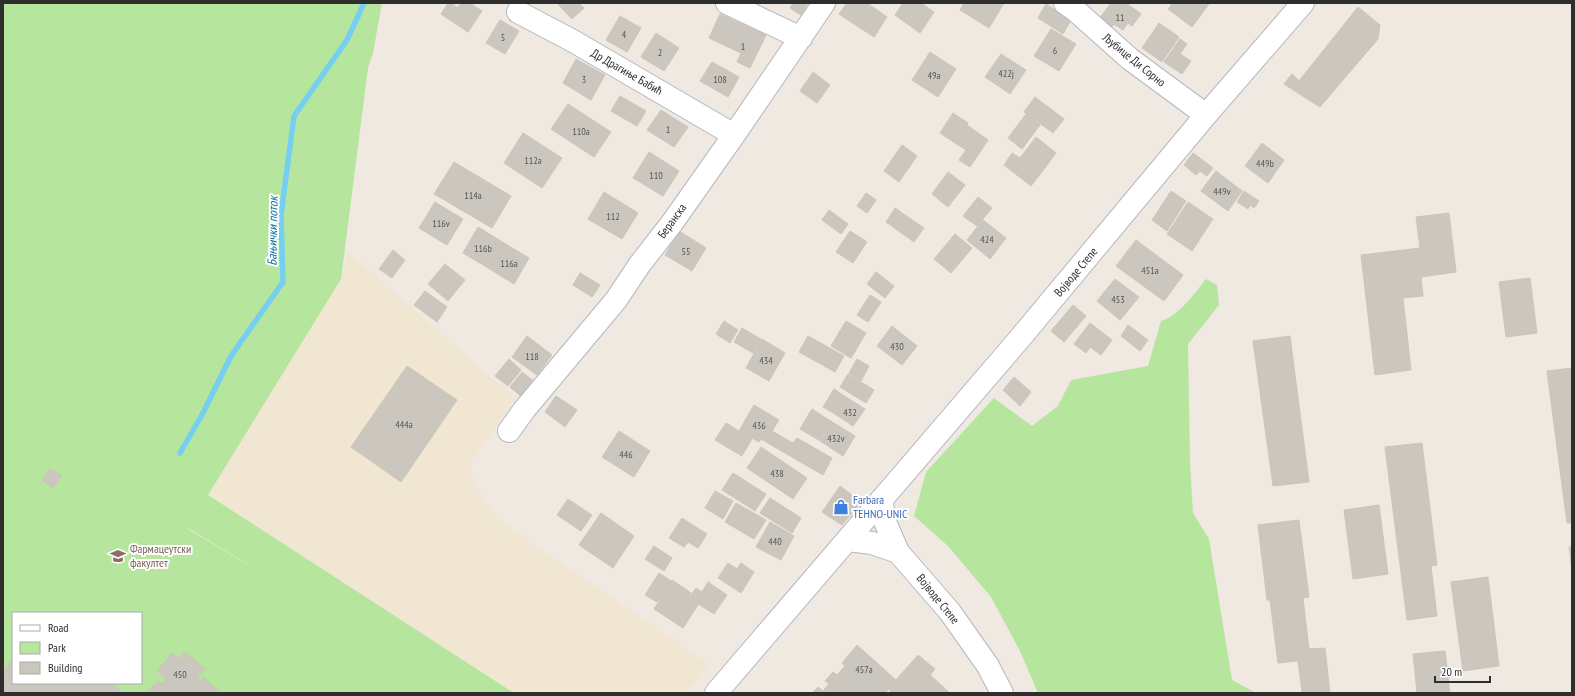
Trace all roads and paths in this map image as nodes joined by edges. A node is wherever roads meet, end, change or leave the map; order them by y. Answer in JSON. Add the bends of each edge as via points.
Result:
{"nodes":[{"id":1,"x":727,"y":3,"type":"edge"},
{"id":2,"x":824,"y":3,"type":"edge"},
{"id":3,"x":1065,"y":3,"type":"edge"},
{"id":4,"x":1303,"y":3,"type":"edge"},
{"id":5,"x":518,"y":12,"type":"dead end"},
{"id":6,"x":801,"y":38,"type":"junction"},
{"id":7,"x":1206,"y":115,"type":"junction"},
{"id":8,"x":734,"y":135,"type":"junction"},
{"id":9,"x":509,"y":431,"type":"dead end"},
{"id":10,"x":881,"y":500,"type":"junction"},
{"id":11,"x":848,"y":540,"type":"junction"},
{"id":12,"x":898,"y":552,"type":"junction"},
{"id":13,"x":716,"y":693,"type":"edge"},
{"id":14,"x":1002,"y":693,"type":"edge"}],
"edges":[{"from":1,"to":6,"type":"street"},
{"from":2,"to":6,"type":"street","name":"Беранска"},
{"from":3,"to":7,"type":"street","name":"Љубице Ди Сорно","via":[[1130,59]]},
{"from":4,"to":7,"type":"street","name":"Војводе Степе"},
{"from":5,"to":8,"type":"street","name":"Др Драгиње Бабић","via":[[573,41]]},
{"from":6,"to":8,"type":"street","name":"Беранска"},
{"from":7,"to":10,"type":"street","name":"Војводе Степе"},
{"from":8,"to":9,"type":"street","name":"Беранска","via":[[616,300]]},
{"from":10,"to":11,"type":"street","name":"Војводе Степе"},
{"from":10,"to":12,"type":"street","via":[[886,524]]},
{"from":11,"to":12,"type":"street","name":"Војводе Степе","via":[[872,543]]},
{"from":11,"to":13,"type":"street","name":"Војводе Степе"},
{"from":12,"to":14,"type":"street","name":"Војводе Степе","via":[[950,612],[979,653]]}]}
